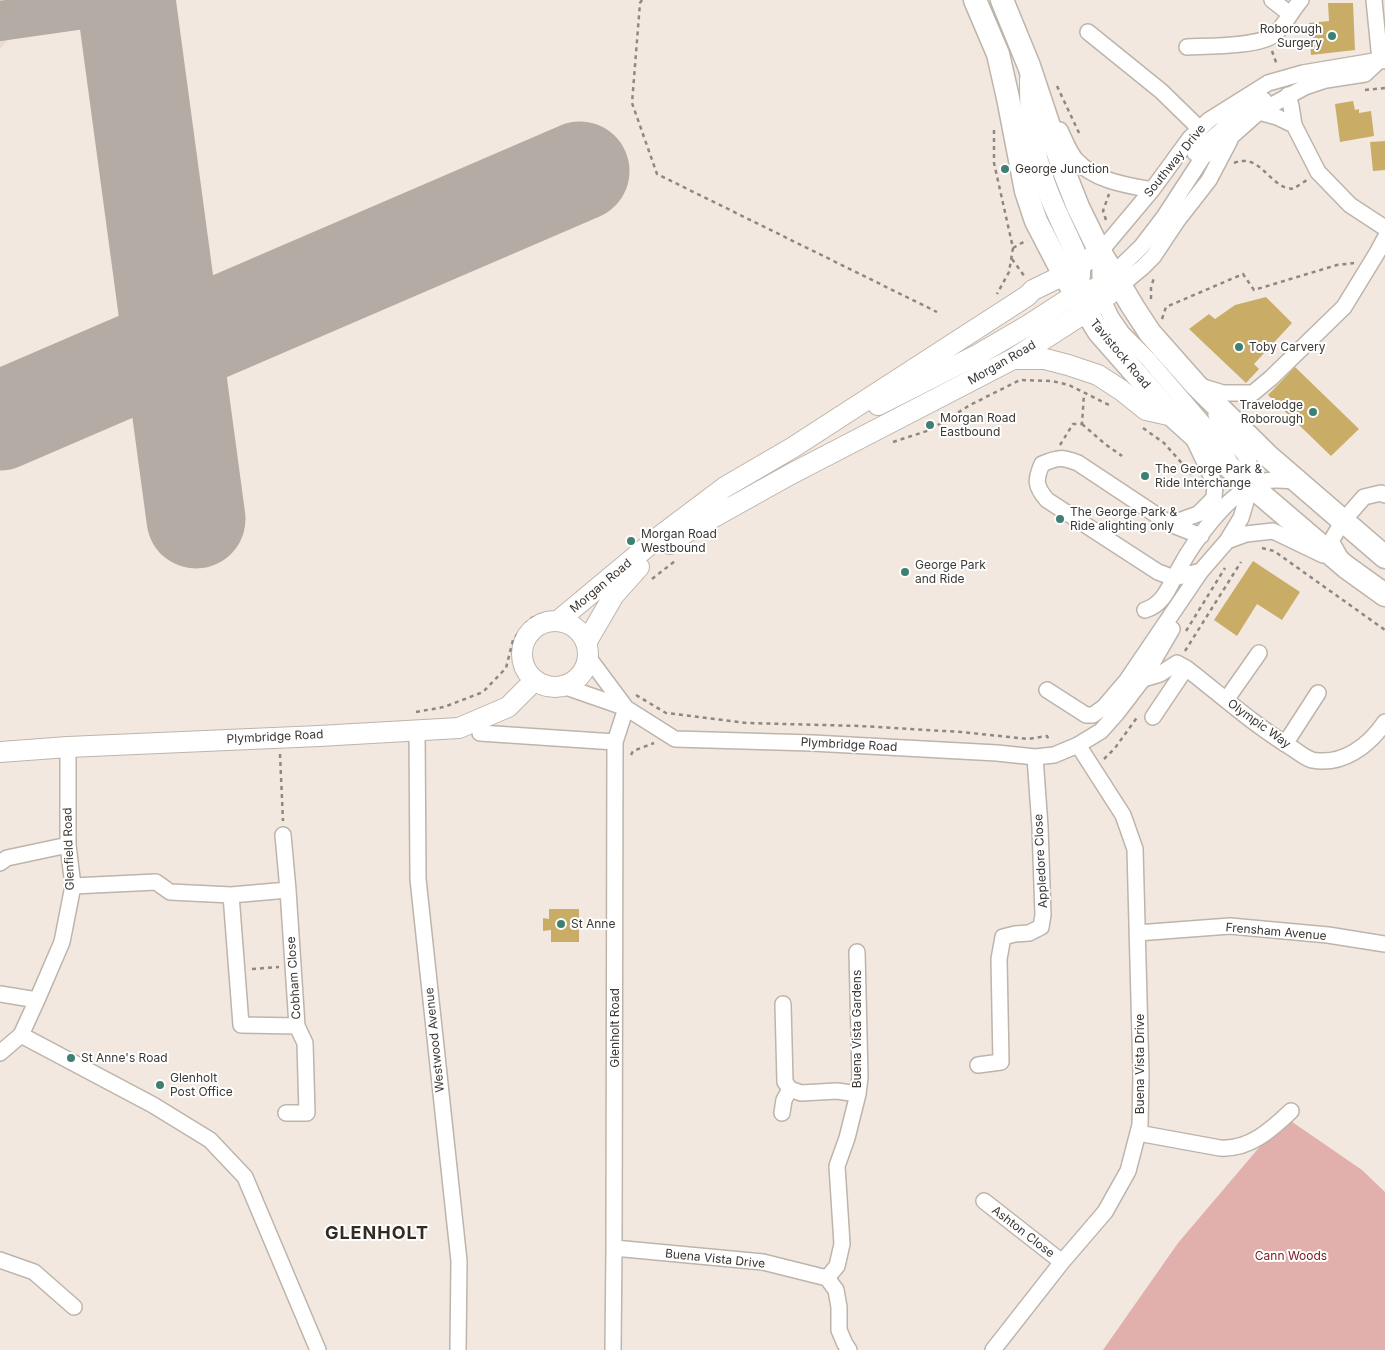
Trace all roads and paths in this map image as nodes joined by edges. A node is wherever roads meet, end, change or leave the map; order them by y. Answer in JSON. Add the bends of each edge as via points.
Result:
{"nodes":[{"id":1,"x":642,"y":0,"type":"edge"},
{"id":2,"x":975,"y":0,"type":"edge"},
{"id":3,"x":1002,"y":0,"type":"edge"},
{"id":4,"x":1272,"y":0,"type":"edge"},
{"id":5,"x":1301,"y":0,"type":"edge"},
{"id":6,"x":1374,"y":0,"type":"edge"},
{"id":7,"x":1290,"y":14,"type":"junction"},
{"id":8,"x":1088,"y":32,"type":"dead end"},
{"id":9,"x":1187,"y":47,"type":"dead end"},
{"id":10,"x":1382,"y":60,"type":"edge"},
{"id":11,"x":1029,"y":66,"type":"junction"},
{"id":12,"x":1288,"y":96,"type":"junction"},
{"id":13,"x":1259,"y":112,"type":"junction"},
{"id":14,"x":1294,"y":125,"type":"junction"},
{"id":15,"x":994,"y":129,"type":"dead end"},
{"id":16,"x":1200,"y":129,"type":"junction"},
{"id":17,"x":1232,"y":164,"type":"dead end"},
{"id":18,"x":1318,"y":172,"type":"junction"},
{"id":19,"x":1164,"y":175,"type":"junction"},
{"id":20,"x":1152,"y":190,"type":"junction"},
{"id":21,"x":1385,"y":228,"type":"edge"},
{"id":22,"x":1385,"y":238,"type":"edge"},
{"id":23,"x":1100,"y":252,"type":"junction"},
{"id":24,"x":1373,"y":260,"type":"junction"},
{"id":25,"x":1009,"y":272,"type":"dead end"},
{"id":26,"x":1092,"y":284,"type":"junction"},
{"id":27,"x":938,"y":312,"type":"dead end"},
{"id":28,"x":1160,"y":325,"type":"dead end"},
{"id":29,"x":1013,"y":359,"type":"junction"},
{"id":30,"x":1196,"y":385,"type":"junction"},
{"id":31,"x":1084,"y":393,"type":"junction"},
{"id":32,"x":1112,"y":406,"type":"dead end"},
{"id":33,"x":1173,"y":416,"type":"junction"},
{"id":34,"x":1082,"y":424,"type":"junction"},
{"id":35,"x":1142,"y":427,"type":"dead end"},
{"id":36,"x":1190,"y":431,"type":"junction"},
{"id":37,"x":887,"y":445,"type":"dead end"},
{"id":38,"x":792,"y":448,"type":"junction"},
{"id":39,"x":1122,"y":456,"type":"dead end"},
{"id":40,"x":1055,"y":458,"type":"junction"},
{"id":41,"x":1244,"y":479,"type":"junction"},
{"id":42,"x":1296,"y":481,"type":"junction"},
{"id":43,"x":1385,"y":495,"type":"edge"},
{"id":44,"x":1214,"y":498,"type":"junction"},
{"id":45,"x":1344,"y":521,"type":"junction"},
{"id":46,"x":1170,"y":524,"type":"junction"},
{"id":47,"x":1201,"y":536,"type":"junction"},
{"id":48,"x":1227,"y":541,"type":"junction"},
{"id":49,"x":1256,"y":546,"type":"dead end"},
{"id":50,"x":1385,"y":557,"type":"edge"},
{"id":51,"x":679,"y":558,"type":"dead end"},
{"id":52,"x":1241,"y":562,"type":"dead end"},
{"id":53,"x":1205,"y":566,"type":"junction"},
{"id":54,"x":1346,"y":567,"type":"junction"},
{"id":55,"x":1174,"y":578,"type":"junction"},
{"id":56,"x":650,"y":581,"type":"dead end"},
{"id":57,"x":1385,"y":595,"type":"edge"},
{"id":58,"x":1145,"y":610,"type":"dead end"},
{"id":59,"x":558,"y":621,"type":"junction"},
{"id":60,"x":1385,"y":630,"type":"edge"},
{"id":61,"x":587,"y":650,"type":"junction"},
{"id":62,"x":1259,"y":653,"type":"dead end"},
{"id":63,"x":1182,"y":665,"type":"junction"},
{"id":64,"x":1142,"y":679,"type":"junction"},
{"id":65,"x":535,"y":680,"type":"junction"},
{"id":66,"x":564,"y":686,"type":"junction"},
{"id":67,"x":1047,"y":690,"type":"dead end"},
{"id":68,"x":629,"y":691,"type":"dead end"},
{"id":69,"x":1318,"y":693,"type":"dead end"},
{"id":70,"x":1226,"y":700,"type":"junction"},
{"id":71,"x":626,"y":708,"type":"junction"},
{"id":72,"x":1153,"y":717,"type":"dead end"},
{"id":73,"x":1385,"y":722,"type":"edge"},
{"id":74,"x":417,"y":729,"type":"junction"},
{"id":75,"x":480,"y":733,"type":"dead end"},
{"id":76,"x":280,"y":737,"type":"junction"},
{"id":77,"x":675,"y":739,"type":"junction"},
{"id":78,"x":615,"y":742,"type":"junction"},
{"id":79,"x":1285,"y":744,"type":"junction"},
{"id":80,"x":1078,"y":745,"type":"junction"},
{"id":81,"x":68,"y":747,"type":"junction"},
{"id":82,"x":0,"y":752,"type":"edge"},
{"id":83,"x":1054,"y":755,"type":"junction"},
{"id":84,"x":1035,"y":757,"type":"junction"},
{"id":85,"x":615,"y":774,"type":"junction"},
{"id":86,"x":283,"y":835,"type":"joint"},
{"id":87,"x":68,"y":845,"type":"junction"},
{"id":88,"x":0,"y":863,"type":"edge"},
{"id":89,"x":73,"y":886,"type":"junction"},
{"id":90,"x":288,"y":890,"type":"junction"},
{"id":91,"x":231,"y":895,"type":"junction"},
{"id":92,"x":1137,"y":933,"type":"junction"},
{"id":93,"x":1385,"y":944,"type":"edge"},
{"id":94,"x":857,"y":952,"type":"dead end"},
{"id":95,"x":293,"y":966,"type":"junction"},
{"id":96,"x":237,"y":970,"type":"junction"},
{"id":97,"x":0,"y":994,"type":"edge"},
{"id":98,"x":37,"y":1000,"type":"junction"},
{"id":99,"x":783,"y":1004,"type":"dead end"},
{"id":100,"x":297,"y":1026,"type":"junction"},
{"id":101,"x":21,"y":1035,"type":"junction"},
{"id":102,"x":0,"y":1053,"type":"edge"},
{"id":103,"x":978,"y":1065,"type":"dead end"},
{"id":104,"x":790,"y":1090,"type":"junction"},
{"id":105,"x":858,"y":1094,"type":"junction"},
{"id":106,"x":1291,"y":1111,"type":"dead end"},
{"id":107,"x":286,"y":1113,"type":"dead end"},
{"id":108,"x":782,"y":1113,"type":"dead end"},
{"id":109,"x":1138,"y":1133,"type":"junction"},
{"id":110,"x":984,"y":1201,"type":"dead end"},
{"id":111,"x":614,"y":1248,"type":"junction"},
{"id":112,"x":0,"y":1260,"type":"edge"},
{"id":113,"x":1062,"y":1262,"type":"junction"},
{"id":114,"x":826,"y":1278,"type":"junction"},
{"id":115,"x":74,"y":1307,"type":"dead end"},
{"id":116,"x":318,"y":1350,"type":"edge"},
{"id":117,"x":458,"y":1350,"type":"edge"},
{"id":118,"x":613,"y":1350,"type":"edge"},
{"id":119,"x":849,"y":1350,"type":"edge"},
{"id":120,"x":993,"y":1350,"type":"edge"}],
"edges":[{"from":1,"to":27,"type":"path","via":[[632,103],[657,174]]},
{"from":2,"to":26,"type":"highway","name":"Tavistock Road","via":[[998,54],[1026,190],[1036,222]]},
{"from":3,"to":11,"type":"highway","name":"Tavistock Road"},
{"from":4,"to":7,"type":"street"},
{"from":5,"to":7,"type":"street"},
{"from":6,"to":10,"type":"street"},
{"from":7,"to":9,"type":"street","via":[[1274,34],[1261,40]]},
{"from":8,"to":16,"type":"street","via":[[1161,91]]},
{"from":10,"to":12,"type":"street","via":[[1365,74],[1326,80]]},
{"from":10,"to":16,"type":"street","name":"Southway Drive","via":[[1303,73],[1268,83]]},
{"from":11,"to":20,"type":"street","via":[[1077,160],[1107,180]]},
{"from":11,"to":23,"type":"highway","name":"Tavistock Road","via":[[1065,174]]},
{"from":11,"to":26,"type":"main road","via":[[1031,120],[1040,170],[1050,198]]},
{"from":12,"to":13,"type":"street"},
{"from":12,"to":14,"type":"street"},
{"from":12,"to":19,"type":"street","via":[[1264,100],[1245,110],[1182,164]]},
{"from":13,"to":14,"type":"street"},
{"from":13,"to":26,"type":"street","via":[[1232,136],[1209,180],[1153,257],[1143,267]]},
{"from":14,"to":18,"type":"street"},
{"from":15,"to":25,"type":"path","via":[[994,163],[1012,248]]},
{"from":16,"to":19,"type":"street","name":"Southway Drive"},
{"from":17,"to":18,"type":"path","via":[[1243,160],[1251,162],[1282,186],[1293,189]]},
{"from":18,"to":21,"type":"street","via":[[1350,205]]},
{"from":19,"to":20,"type":"street","name":"Southway Drive"},
{"from":20,"to":23,"type":"street","name":"Southway Drive"},
{"from":22,"to":24,"type":"street"},
{"from":23,"to":26,"type":"highway","name":"Tavistock Road"},
{"from":24,"to":28,"type":"path","via":[[1337,265],[1254,290],[1243,274],[1166,307]]},
{"from":24,"to":30,"type":"street","via":[[1344,307],[1253,393],[1223,394]]},
{"from":26,"to":29,"type":"main road","name":"Morgan Road","via":[[1065,325]]},
{"from":26,"to":30,"type":"highway","name":"Tavistock Road","via":[[1150,333]]},
{"from":26,"to":33,"type":"highway","name":"Tavistock Road","via":[[1099,332]]},
{"from":26,"to":38,"type":"main road","name":"Morgan Road","via":[[979,354]]},
{"from":26,"to":38,"type":"main road","name":"Morgan Road","via":[[1033,290]]},
{"from":26,"to":41,"type":"street","via":[[1122,333],[1221,444]]},
{"from":29,"to":33,"type":"main road","via":[[1045,359],[1098,375],[1146,410]]},
{"from":29,"to":61,"type":"main road","name":"Morgan Road","via":[[687,532],[641,565],[619,589]]},
{"from":30,"to":41,"type":"street","via":[[1248,460],[1252,470]]},
{"from":30,"to":42,"type":"highway","name":"Tavistock Road"},
{"from":31,"to":32,"type":"path"},
{"from":31,"to":34,"type":"path"},
{"from":31,"to":37,"type":"path","via":[[1052,381],[1020,380],[930,430]]},
{"from":33,"to":36,"type":"highway","name":"Tavistock Road"},
{"from":34,"to":39,"type":"path"},
{"from":34,"to":40,"type":"path","via":[[1073,424]]},
{"from":35,"to":44,"type":"path","via":[[1164,442]]},
{"from":36,"to":41,"type":"highway","name":"Tavistock Road"},
{"from":36,"to":44,"type":"street","via":[[1215,484]]},
{"from":38,"to":59,"type":"main road","name":"Morgan Road","via":[[724,486]]},
{"from":40,"to":46,"type":"street","via":[[1078,463]]},
{"from":40,"to":55,"type":"street","via":[[1042,464],[1037,476],[1038,489],[1047,500],[1158,572]]},
{"from":41,"to":42,"type":"street"},
{"from":41,"to":47,"type":"street"},
{"from":41,"to":48,"type":"street","via":[[1241,518]]},
{"from":41,"to":54,"type":"highway","name":"Tavistock Road"},
{"from":42,"to":45,"type":"highway","name":"Tavistock Road"},
{"from":43,"to":45,"type":"street","via":[[1364,497]]},
{"from":44,"to":46,"type":"street","via":[[1198,514]]},
{"from":45,"to":50,"type":"highway","name":"Tavistock Road"},
{"from":45,"to":54,"type":"street","via":[[1330,541]]},
{"from":46,"to":47,"type":"street"},
{"from":47,"to":55,"type":"street"},
{"from":48,"to":53,"type":"street"},
{"from":48,"to":54,"type":"street","via":[[1246,534],[1272,531]]},
{"from":49,"to":60,"type":"path","via":[[1274,551]]},
{"from":51,"to":56,"type":"path"},
{"from":52,"to":63,"type":"path"},
{"from":53,"to":55,"type":"street"},
{"from":53,"to":64,"type":"street","via":[[1203,582]]},
{"from":53,"to":67,"type":"street","via":[[1104,707],[1093,715],[1086,715]]},
{"from":54,"to":57,"type":"highway","name":"Tavistock Road"},
{"from":55,"to":58,"type":"street","via":[[1163,598]]},
{"from":59,"to":61,"type":"main road","via":[[572,626],[581,634]]},
{"from":59,"to":65,"type":"main road","via":[[536,627],[527,636],[522,649],[523,661]]},
{"from":61,"to":66,"type":"main road","via":[[585,668]]},
{"from":61,"to":71,"type":"street"},
{"from":62,"to":70,"type":"street"},
{"from":63,"to":64,"type":"street"},
{"from":63,"to":70,"type":"street","name":"Olympic Way"},
{"from":63,"to":72,"type":"street"},
{"from":64,"to":80,"type":"street","via":[[1101,731]]},
{"from":65,"to":66,"type":"main road","via":[[546,686]]},
{"from":65,"to":74,"type":"main road","name":"Plymbridge Road","via":[[508,707],[476,721],[459,728]]},
{"from":66,"to":71,"type":"street"},
{"from":68,"to":83,"type":"path","via":[[666,713],[747,723],[860,726],[1028,738],[1047,736]]},
{"from":69,"to":79,"type":"street"},
{"from":70,"to":79,"type":"street","name":"Olympic Way"},
{"from":71,"to":77,"type":"street"},
{"from":71,"to":78,"type":"street","name":"Glenholt Road"},
{"from":73,"to":79,"type":"street","name":"Olympic Way","via":[[1356,752],[1338,760],[1311,760]]},
{"from":74,"to":76,"type":"main road","name":"Plymbridge Road"},
{"from":74,"to":117,"type":"street","name":"Westwood Avenue","via":[[418,879],[460,1261]]},
{"from":75,"to":78,"type":"street"},
{"from":76,"to":81,"type":"main road","name":"Plymbridge Road"},
{"from":76,"to":86,"type":"path"},
{"from":77,"to":84,"type":"street","name":"Plymbridge Road","via":[[812,743]]},
{"from":77,"to":85,"type":"path","via":[[633,751]]},
{"from":78,"to":85,"type":"street","name":"Glenholt Road"},
{"from":80,"to":83,"type":"street","name":"Plymbridge Road"},
{"from":80,"to":92,"type":"street","name":"Buena Vista Drive","via":[[1123,815],[1135,849]]},
{"from":81,"to":82,"type":"main road","name":"Plymbridge Road"},
{"from":81,"to":87,"type":"street","name":"Glenfield Road"},
{"from":83,"to":84,"type":"street","name":"Plymbridge Road"},
{"from":84,"to":103,"type":"street","name":"Appledore Close","via":[[1040,826],[1041,927],[1029,933],[1003,937],[999,959],[1001,1062]]},
{"from":85,"to":111,"type":"street","name":"Glenholt Road"},
{"from":86,"to":90,"type":"street","name":"Cobham Close"},
{"from":87,"to":88,"type":"street","via":[[7,858]]},
{"from":87,"to":89,"type":"street","name":"Glenfield Road"},
{"from":89,"to":91,"type":"street","via":[[156,882],[170,892]]},
{"from":89,"to":98,"type":"street","name":"Glenfield Road","via":[[62,942]]},
{"from":90,"to":91,"type":"street"},
{"from":90,"to":95,"type":"street","name":"Cobham Close"},
{"from":91,"to":96,"type":"street","name":"Cobham Close"},
{"from":92,"to":93,"type":"street","name":"Frensham Avenue","via":[[1230,926]]},
{"from":92,"to":109,"type":"street","name":"Buena Vista Drive","via":[[1141,1074]]},
{"from":94,"to":105,"type":"street","name":"Buena Vista Gardens"},
{"from":95,"to":96,"type":"path"},
{"from":95,"to":100,"type":"street","name":"Cobham Close"},
{"from":96,"to":100,"type":"street","name":"Cobham Close","via":[[240,1025]]},
{"from":97,"to":98,"type":"street"},
{"from":98,"to":101,"type":"street","name":"Glenfield Road"},
{"from":99,"to":104,"type":"street","via":[[785,1082]]},
{"from":100,"to":107,"type":"street","via":[[305,1043],[307,1113]]},
{"from":101,"to":102,"type":"street","name":"Glenfield Road"},
{"from":101,"to":116,"type":"street","via":[[153,1105],[210,1140],[246,1177]]},
{"from":104,"to":105,"type":"street"},
{"from":104,"to":108,"type":"street"},
{"from":105,"to":114,"type":"street","name":"Buena Vista Gardens","via":[[837,1166],[842,1244],[837,1266]]},
{"from":106,"to":109,"type":"street","via":[[1265,1134],[1231,1149]]},
{"from":109,"to":113,"type":"street","name":"Buena Vista Drive","via":[[1128,1171],[1105,1212]]},
{"from":110,"to":113,"type":"street","name":"Ashton Close"},
{"from":111,"to":114,"type":"street","name":"Buena Vista Drive","via":[[762,1262]]},
{"from":111,"to":118,"type":"street","name":"Glenholt Road"},
{"from":112,"to":115,"type":"street","via":[[34,1272]]},
{"from":113,"to":120,"type":"street","name":"Buena Vista Drive"},
{"from":114,"to":119,"type":"street","via":[[836,1290],[840,1307],[839,1330]]}]}
